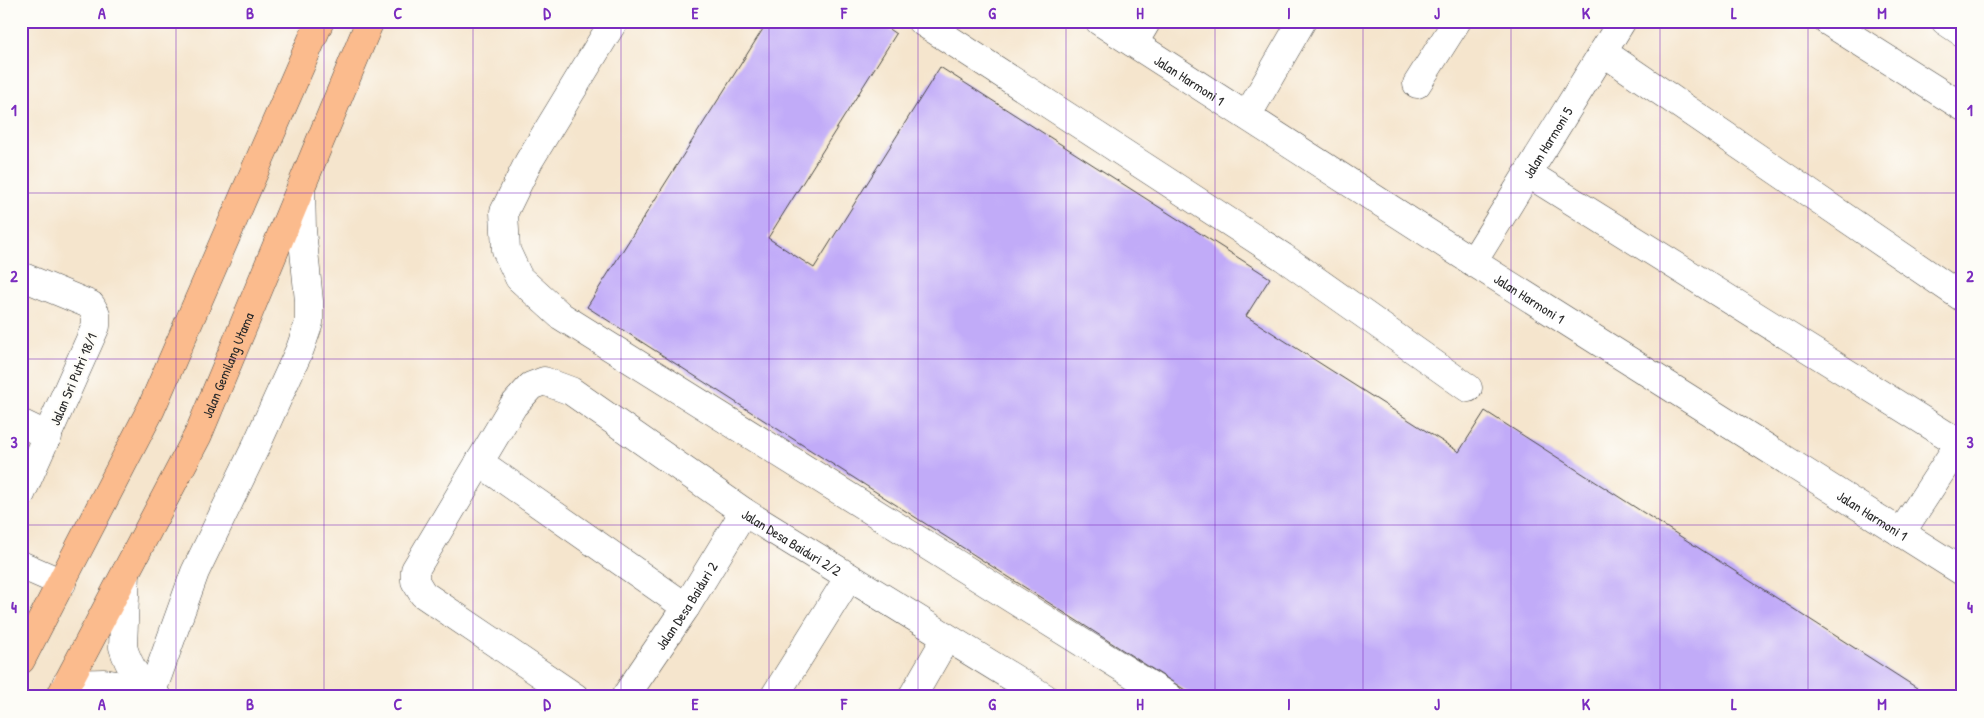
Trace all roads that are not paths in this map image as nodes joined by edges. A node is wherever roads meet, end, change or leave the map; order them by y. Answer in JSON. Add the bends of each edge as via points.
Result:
{"nodes":[{"id":1,"x":320,"y":21,"type":"edge"},
{"id":2,"x":370,"y":21,"type":"edge"},
{"id":3,"x":614,"y":21,"type":"edge"},
{"id":4,"x":922,"y":21,"type":"edge"},
{"id":5,"x":1099,"y":21,"type":"edge"},
{"id":6,"x":1302,"y":21,"type":"edge"},
{"id":7,"x":1457,"y":21,"type":"edge"},
{"id":8,"x":1622,"y":21,"type":"edge"},
{"id":9,"x":1828,"y":21,"type":"edge"},
{"id":10,"x":1944,"y":21,"type":"edge"},
{"id":11,"x":1141,"y":32,"type":"edge"},
{"id":12,"x":1963,"y":32,"type":"edge"},
{"id":13,"x":1604,"y":52,"type":"junction"},
{"id":14,"x":1417,"y":84,"type":"dead end"},
{"id":15,"x":1963,"y":107,"type":"edge"},
{"id":16,"x":1247,"y":116,"type":"junction"},
{"id":17,"x":1529,"y":174,"type":"junction"},
{"id":18,"x":300,"y":187,"type":"junction"},
{"id":19,"x":1474,"y":262,"type":"junction"},
{"id":20,"x":21,"y":276,"type":"edge"},
{"id":21,"x":1963,"y":298,"type":"edge"},
{"id":22,"x":1468,"y":388,"type":"dead end"},
{"id":23,"x":21,"y":423,"type":"edge"},
{"id":24,"x":48,"y":436,"type":"junction"},
{"id":25,"x":1961,"y":441,"type":"edge"},
{"id":26,"x":479,"y":462,"type":"junction"},
{"id":27,"x":21,"y":494,"type":"edge"},
{"id":28,"x":744,"y":512,"type":"junction"},
{"id":29,"x":1901,"y":533,"type":"junction"},
{"id":30,"x":21,"y":565,"type":"edge"},
{"id":31,"x":126,"y":572,"type":"junction"},
{"id":32,"x":1963,"y":572,"type":"edge"},
{"id":33,"x":849,"y":577,"type":"junction"},
{"id":34,"x":62,"y":582,"type":"junction"},
{"id":35,"x":686,"y":607,"type":"junction"},
{"id":36,"x":946,"y":638,"type":"junction"},
{"id":37,"x":21,"y":660,"type":"edge"},
{"id":38,"x":63,"y":690,"type":"edge"},
{"id":39,"x":151,"y":694,"type":"edge"},
{"id":40,"x":574,"y":697,"type":"edge"},
{"id":41,"x":625,"y":697,"type":"edge"},
{"id":42,"x":774,"y":697,"type":"edge"},
{"id":43,"x":912,"y":697,"type":"edge"},
{"id":44,"x":1044,"y":697,"type":"edge"},
{"id":45,"x":1169,"y":697,"type":"edge"}],
"edges":[{"from":1,"to":34,"type":"main road","via":[[151,409]]},
{"from":2,"to":18,"type":"main road","name":"Jalan Gemilang Utama"},
{"from":3,"to":45,"type":"street","via":[[529,161],[504,212],[506,250],[519,278],[561,316]]},
{"from":4,"to":22,"type":"street","via":[[1283,257]]},
{"from":5,"to":11,"type":"street","name":"Jalan Harmoni 1"},
{"from":6,"to":16,"type":"street"},
{"from":7,"to":14,"type":"street"},
{"from":8,"to":13,"type":"street","name":"Jalan Harmoni 5"},
{"from":9,"to":15,"type":"street"},
{"from":10,"to":12,"type":"street"},
{"from":11,"to":16,"type":"street","name":"Jalan Harmoni 1"},
{"from":13,"to":17,"type":"street","name":"Jalan Harmoni 5"},
{"from":13,"to":21,"type":"street"},
{"from":16,"to":19,"type":"street","name":"Jalan Harmoni 1"},
{"from":17,"to":19,"type":"street","name":"Jalan Harmoni 5"},
{"from":17,"to":25,"type":"street"},
{"from":18,"to":31,"type":"main road","name":"Jalan Gemilang Utama","via":[[198,435]]},
{"from":18,"to":39,"type":"street","via":[[308,323],[300,349],[257,444],[195,572]]},
{"from":19,"to":29,"type":"street","name":"Jalan Harmoni 1"},
{"from":20,"to":24,"type":"street","name":"Jalan Sri Putri 18/1","via":[[91,305],[96,314],[96,326]]},
{"from":23,"to":24,"type":"street"},
{"from":24,"to":27,"type":"street","name":"Jalan Sri Putri 18/1"},
{"from":25,"to":29,"type":"street"},
{"from":26,"to":28,"type":"street","name":"Jalan Desa Baiduri 2/2","via":[[513,406],[531,386],[544,382],[570,391]]},
{"from":26,"to":35,"type":"street"},
{"from":26,"to":40,"type":"street","via":[[415,570],[414,581],[423,594]]},
{"from":28,"to":33,"type":"street","name":"Jalan Desa Baiduri 2/2"},
{"from":28,"to":35,"type":"street","name":"Jalan Desa Baiduri 2"},
{"from":29,"to":32,"type":"street","name":"Jalan Harmoni 1"},
{"from":30,"to":34,"type":"street"},
{"from":31,"to":38,"type":"main road","name":"Jalan Gemilang Utama"},
{"from":31,"to":39,"type":"street","via":[[123,647],[126,657]]},
{"from":33,"to":36,"type":"street","name":"Jalan Desa Baiduri 2/2"},
{"from":33,"to":42,"type":"street"},
{"from":34,"to":37,"type":"main road"},
{"from":35,"to":41,"type":"street","name":"Jalan Desa Baiduri 2"},
{"from":36,"to":43,"type":"street"},
{"from":36,"to":44,"type":"street","name":"Jalan Desa Baiduri 2/2"},
{"from":38,"to":39,"type":"street","via":[[104,683]]}]}
